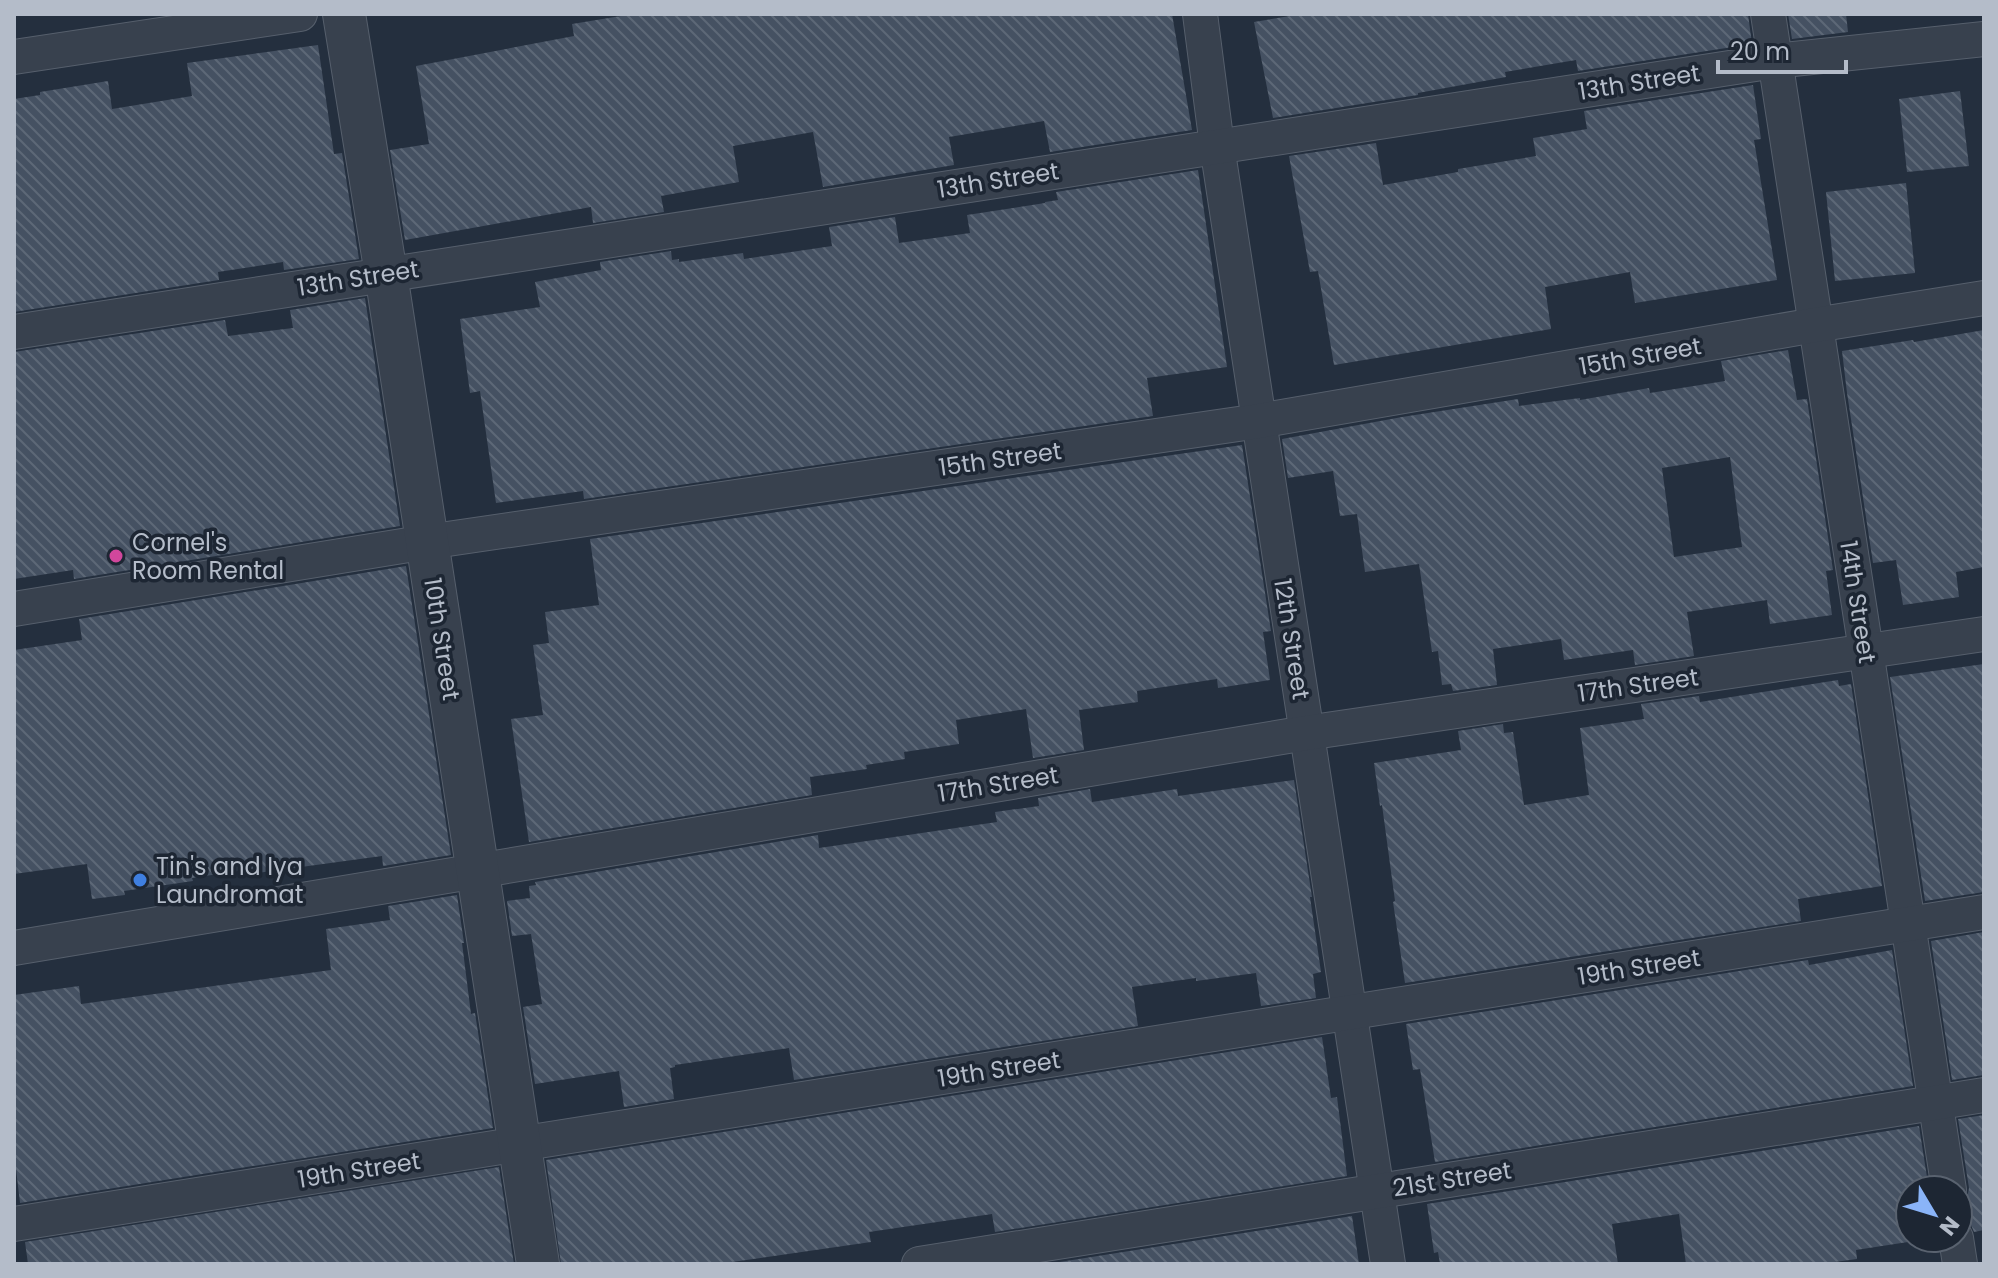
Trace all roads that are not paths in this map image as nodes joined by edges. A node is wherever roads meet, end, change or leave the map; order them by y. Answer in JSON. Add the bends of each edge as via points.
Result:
{"nodes":[{"id":1,"x":300,"y":14,"type":"edge"},
{"id":2,"x":344,"y":14,"type":"edge"},
{"id":3,"x":1200,"y":14,"type":"edge"},
{"id":4,"x":1768,"y":14,"type":"edge"},
{"id":5,"x":1984,"y":39,"type":"edge"},
{"id":6,"x":14,"y":57,"type":"edge"},
{"id":7,"x":1775,"y":61,"type":"junction"},
{"id":8,"x":1217,"y":146,"type":"junction"},
{"id":9,"x":386,"y":274,"type":"junction"},
{"id":10,"x":1984,"y":298,"type":"edge"},
{"id":11,"x":1815,"y":325,"type":"junction"},
{"id":12,"x":14,"y":332,"type":"edge"},
{"id":13,"x":1259,"y":421,"type":"junction"},
{"id":14,"x":427,"y":542,"type":"junction"},
{"id":15,"x":14,"y":609,"type":"edge"},
{"id":16,"x":1984,"y":634,"type":"edge"},
{"id":17,"x":1866,"y":652,"type":"junction"},
{"id":18,"x":1306,"y":733,"type":"junction"},
{"id":19,"x":478,"y":869,"type":"junction"},
{"id":20,"x":1984,"y":912,"type":"edge"},
{"id":21,"x":1908,"y":924,"type":"junction"},
{"id":22,"x":14,"y":948,"type":"edge"},
{"id":23,"x":1349,"y":1013,"type":"junction"},
{"id":24,"x":1984,"y":1095,"type":"edge"},
{"id":25,"x":1935,"y":1102,"type":"junction"},
{"id":26,"x":520,"y":1145,"type":"junction"},
{"id":27,"x":1946,"y":1174,"type":"edge"},
{"id":28,"x":1377,"y":1191,"type":"junction"},
{"id":29,"x":14,"y":1224,"type":"edge"},
{"id":30,"x":538,"y":1264,"type":"edge"},
{"id":31,"x":919,"y":1264,"type":"edge"},
{"id":32,"x":1388,"y":1264,"type":"edge"}],
"edges":[{"from":1,"to":6,"type":"street"},
{"from":2,"to":9,"type":"street","name":"10th Street"},
{"from":3,"to":8,"type":"street","name":"12th Street"},
{"from":4,"to":7,"type":"street","name":"14th Street"},
{"from":5,"to":7,"type":"street","name":"13th Street"},
{"from":7,"to":8,"type":"street","name":"13th Street"},
{"from":7,"to":11,"type":"street","name":"14th Street"},
{"from":8,"to":9,"type":"street","name":"13th Street"},
{"from":8,"to":13,"type":"street","name":"12th Street"},
{"from":9,"to":12,"type":"street","name":"13th Street"},
{"from":9,"to":14,"type":"street","name":"10th Street"},
{"from":10,"to":11,"type":"street","name":"15th Street"},
{"from":11,"to":13,"type":"street","name":"15th Street"},
{"from":11,"to":17,"type":"street","name":"14th Street"},
{"from":13,"to":14,"type":"street","name":"15th Street"},
{"from":13,"to":18,"type":"street","name":"12th Street"},
{"from":14,"to":15,"type":"street","name":"15th Street"},
{"from":14,"to":19,"type":"street","name":"10th Street"},
{"from":16,"to":17,"type":"street","name":"17th Street"},
{"from":17,"to":18,"type":"street","name":"17th Street"},
{"from":17,"to":21,"type":"street","name":"14th Street"},
{"from":18,"to":19,"type":"street","name":"17th Street"},
{"from":18,"to":23,"type":"street","name":"12th Street"},
{"from":19,"to":22,"type":"street","name":"17th Street"},
{"from":19,"to":26,"type":"street","name":"10th Street"},
{"from":20,"to":21,"type":"street","name":"19th Street"},
{"from":21,"to":23,"type":"street","name":"19th Street"},
{"from":21,"to":25,"type":"street","name":"14th Street"},
{"from":23,"to":26,"type":"street","name":"19th Street"},
{"from":23,"to":28,"type":"street","name":"12th Street"},
{"from":24,"to":25,"type":"street","name":"21st Street"},
{"from":25,"to":27,"type":"street","name":"14th Street"},
{"from":25,"to":28,"type":"street","name":"21st Street"},
{"from":26,"to":29,"type":"street","name":"19th Street"},
{"from":26,"to":30,"type":"street","name":"10th Street"},
{"from":28,"to":31,"type":"street","name":"21st Street"},
{"from":28,"to":32,"type":"street","name":"12th Street"}]}
